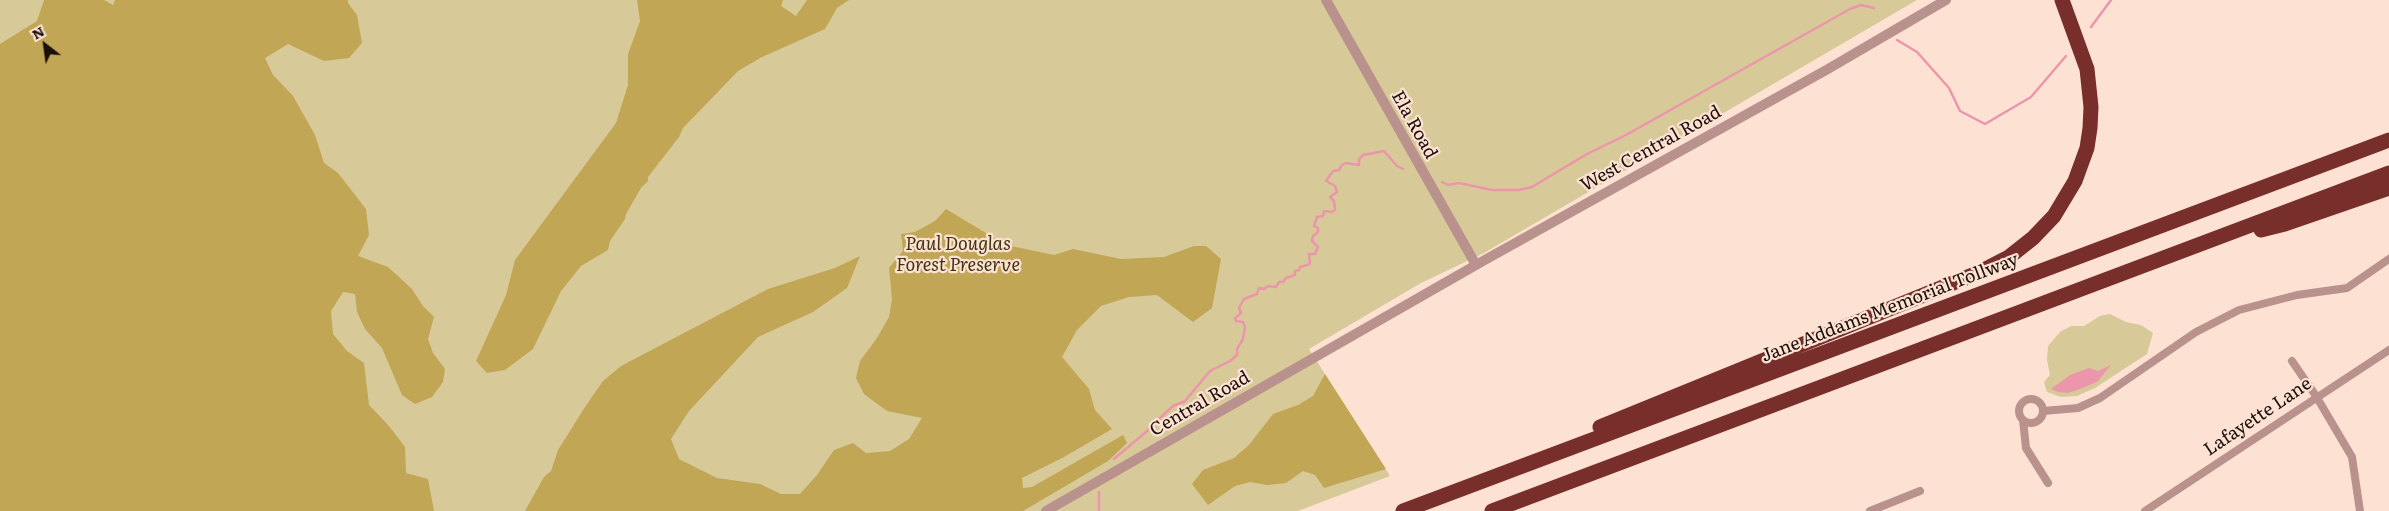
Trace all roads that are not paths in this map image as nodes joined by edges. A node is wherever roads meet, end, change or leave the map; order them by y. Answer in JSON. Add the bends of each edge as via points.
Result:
{"nodes":[{"id":1,"x":1326,"y":0,"type":"edge"},
{"id":2,"x":1946,"y":0,"type":"edge"},
{"id":3,"x":2062,"y":0,"type":"edge"},
{"id":4,"x":2389,"y":140,"type":"edge"},
{"id":5,"x":2389,"y":173,"type":"edge"},
{"id":6,"x":2389,"y":188,"type":"edge"},
{"id":7,"x":2197,"y":245,"type":"junction"},
{"id":8,"x":2389,"y":259,"type":"edge"},
{"id":9,"x":1476,"y":265,"type":"junction"},
{"id":10,"x":1371,"y":325,"type":"joint"},
{"id":11,"x":2389,"y":350,"type":"edge"},
{"id":12,"x":2292,"y":361,"type":"dead end"},
{"id":13,"x":2316,"y":396,"type":"junction"},
{"id":14,"x":2043,"y":411,"type":"junction"},
{"id":15,"x":2023,"y":420,"type":"junction"},
{"id":16,"x":2048,"y":483,"type":"dead end"},
{"id":17,"x":1920,"y":491,"type":"dead end"},
{"id":18,"x":1454,"y":492,"type":"junction"},
{"id":19,"x":1046,"y":511,"type":"edge"},
{"id":20,"x":1403,"y":511,"type":"edge"},
{"id":21,"x":1492,"y":511,"type":"edge"},
{"id":22,"x":1870,"y":511,"type":"edge"},
{"id":23,"x":2145,"y":511,"type":"edge"},
{"id":24,"x":2360,"y":511,"type":"edge"}],
"edges":[{"from":1,"to":9,"type":"street","name":"Ela Road"},
{"from":2,"to":9,"type":"street","name":"West Central Road","via":[[1820,74]]},
{"from":3,"to":18,"type":"highway","via":[[2087,69],[2090,128],[2087,148],[2075,181],[2054,216],[2028,243],[1980,272],[1679,393]]},
{"from":4,"to":18,"type":"highway","name":"Jane Addams Memorial Tollway"},
{"from":5,"to":7,"type":"highway"},
{"from":6,"to":7,"type":"highway","via":[[2285,224]]},
{"from":7,"to":21,"type":"highway"},
{"from":8,"to":14,"type":"street","via":[[2347,288],[2297,295],[2238,310],[2196,332],[2100,398],[2078,408]]},
{"from":9,"to":10,"type":"street","name":"West Central Road"},
{"from":10,"to":19,"type":"street","name":"Central Road"},
{"from":11,"to":13,"type":"street","name":"Lafayette Lane"},
{"from":12,"to":13,"type":"street"},
{"from":13,"to":23,"type":"street","name":"Lafayette Lane"},
{"from":13,"to":24,"type":"street","via":[[2352,457]]},
{"from":14,"to":15,"type":"street","via":[[2037,421]]},
{"from":14,"to":15,"type":"street","via":[[2038,401],[2027,400],[2020,409]]},
{"from":15,"to":16,"type":"street","via":[[2026,448]]},
{"from":17,"to":22,"type":"street"},
{"from":18,"to":20,"type":"highway","name":"Jane Addams Memorial Tollway"}]}
